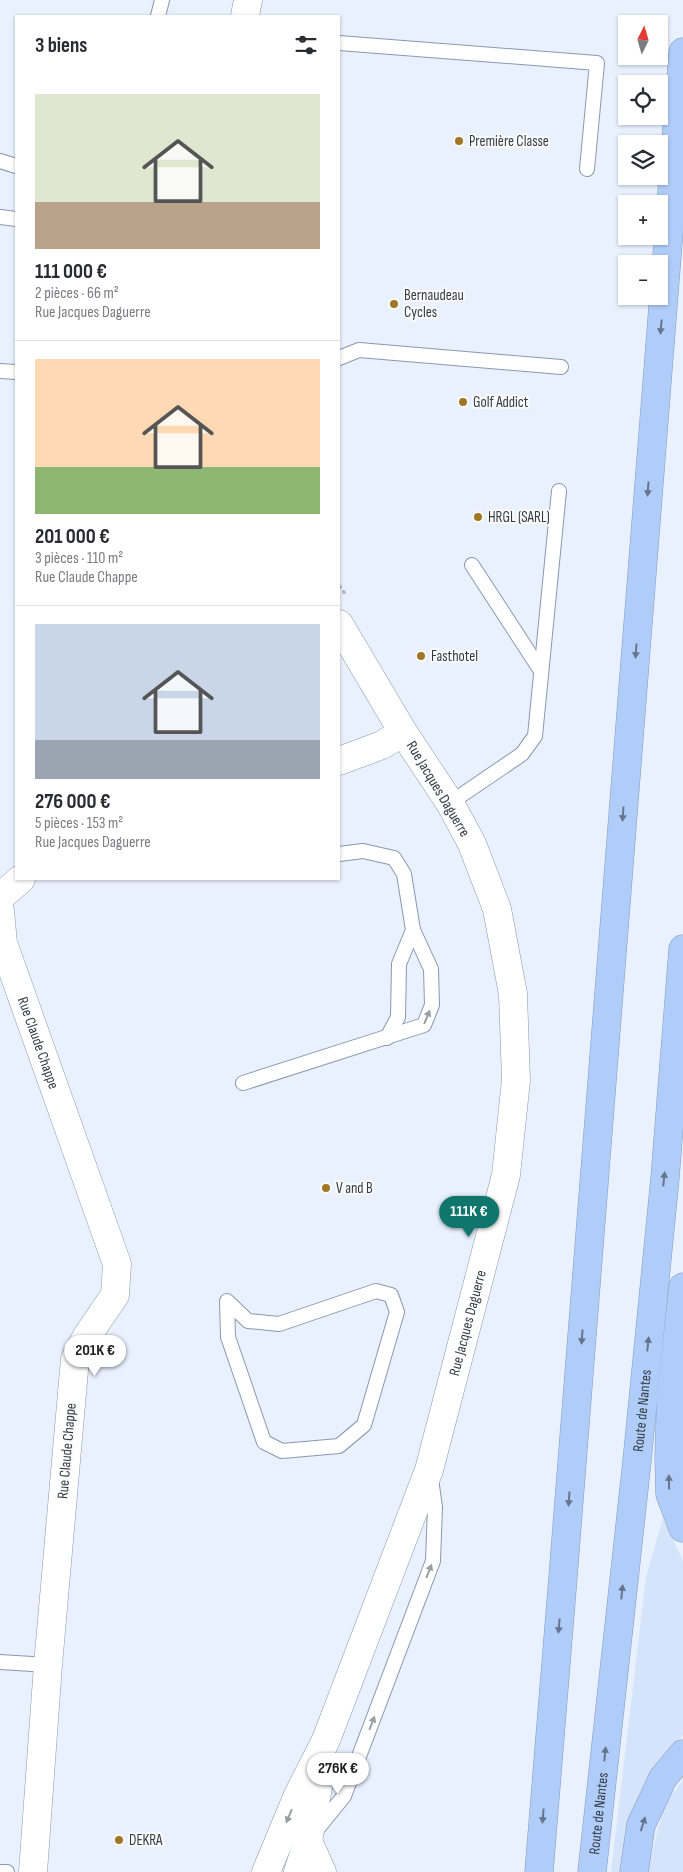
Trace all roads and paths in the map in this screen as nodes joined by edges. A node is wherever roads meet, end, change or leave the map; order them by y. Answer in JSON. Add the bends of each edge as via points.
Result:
{"nodes":[{"id":1,"x":162,"y":0,"type":"edge"},
{"id":2,"x":248,"y":0,"type":"edge"},
{"id":3,"x":158,"y":15,"type":"edge"},
{"id":4,"x":245,"y":15,"type":"edge"},
{"id":5,"x":340,"y":43,"type":"edge"},
{"id":6,"x":683,"y":52,"type":"edge"},
{"id":7,"x":0,"y":161,"type":"edge"},
{"id":8,"x":15,"y":166,"type":"edge"},
{"id":9,"x":587,"y":169,"type":"dead end"},
{"id":10,"x":0,"y":217,"type":"edge"},
{"id":11,"x":15,"y":219,"type":"edge"},
{"id":12,"x":340,"y":358,"type":"edge"},
{"id":13,"x":561,"y":367,"type":"dead end"},
{"id":14,"x":0,"y":371,"type":"edge"},
{"id":15,"x":15,"y":372,"type":"edge"},
{"id":16,"x":559,"y":491,"type":"dead end"},
{"id":17,"x":472,"y":565,"type":"dead end"},
{"id":18,"x":340,"y":626,"type":"edge"},
{"id":19,"x":541,"y":671,"type":"junction"},
{"id":20,"x":403,"y":732,"type":"junction"},
{"id":21,"x":340,"y":760,"type":"edge"},
{"id":22,"x":450,"y":803,"type":"junction"},
{"id":23,"x":340,"y":854,"type":"edge"},
{"id":24,"x":21,"y":880,"type":"edge"},
{"id":25,"x":0,"y":897,"type":"edge"},
{"id":26,"x":0,"y":911,"type":"edge"},
{"id":27,"x":413,"y":930,"type":"junction"},
{"id":28,"x":683,"y":949,"type":"edge"},
{"id":29,"x":386,"y":1038,"type":"junction"},
{"id":30,"x":243,"y":1083,"type":"dead end"},
{"id":31,"x":659,"y":1227,"type":"junction"},
{"id":32,"x":683,"y":1286,"type":"edge"},
{"id":33,"x":227,"y":1300,"type":"joint"},
{"id":34,"x":429,"y":1470,"type":"junction"},
{"id":35,"x":683,"y":1528,"type":"edge"},
{"id":36,"x":0,"y":1662,"type":"edge"},
{"id":37,"x":48,"y":1666,"type":"junction"},
{"id":38,"x":326,"y":1740,"type":"junction"},
{"id":39,"x":683,"y":1754,"type":"edge"},
{"id":40,"x":308,"y":1841,"type":"junction"},
{"id":41,"x":538,"y":1871,"type":"edge"},
{"id":42,"x":0,"y":1872,"type":"edge"},
{"id":43,"x":7,"y":1872,"type":"edge"},
{"id":44,"x":33,"y":1872,"type":"edge"},
{"id":45,"x":266,"y":1872,"type":"edge"},
{"id":46,"x":298,"y":1872,"type":"edge"},
{"id":47,"x":322,"y":1872,"type":"edge"},
{"id":48,"x":592,"y":1872,"type":"edge"},
{"id":49,"x":634,"y":1872,"type":"edge"}],
"edges":[{"from":1,"to":3,"type":"lane"},
{"from":2,"to":4,"type":"street"},
{"from":5,"to":9,"type":"lane","via":[[598,63]]},
{"from":6,"to":41,"type":"highway","one_way":true},
{"from":7,"to":8,"type":"lane"},
{"from":10,"to":11,"type":"lane"},
{"from":12,"to":13,"type":"lane","via":[[358,350]]},
{"from":14,"to":15,"type":"lane"},
{"from":16,"to":19,"type":"lane"},
{"from":17,"to":19,"type":"lane"},
{"from":18,"to":20,"type":"street","name":"Rue Jacques Daguerre"},
{"from":19,"to":22,"type":"lane","via":[[535,736],[531,742],[522,754]]},
{"from":20,"to":21,"type":"street","via":[[382,745]]},
{"from":20,"to":22,"type":"street","name":"Rue Jacques Daguerre"},
{"from":22,"to":34,"type":"street","name":"Rue Jacques Daguerre","via":[[472,844],[497,909],[513,994],[516,1080],[506,1175]]},
{"from":23,"to":27,"type":"lane","via":[[363,851],[394,858],[404,874]]},
{"from":24,"to":25,"type":"street"},
{"from":26,"to":37,"type":"street","name":"Rue Claude Chappe","via":[[3,943],[117,1264],[115,1295],[75,1359]]},
{"from":27,"to":29,"type":"lane","via":[[399,964],[398,1017]]},
{"from":29,"to":27,"type":"lane","one_way":true,"via":[[424,1025],[432,1005],[431,969]]},
{"from":31,"to":28,"type":"highway","name":"Route de Nantes","one_way":true},
{"from":29,"to":30,"type":"lane"},
{"from":31,"to":32,"type":"highway"},
{"from":48,"to":31,"type":"highway","name":"Route de Nantes","one_way":true},
{"from":35,"to":32,"type":"highway","one_way":true,"via":[[670,1494],[669,1457],[671,1398]]},
{"from":33,"to":33,"type":"lane","via":[[228,1337],[264,1442],[282,1451],[340,1446],[364,1425],[397,1312],[391,1295],[376,1291],[279,1324],[248,1321]]},
{"from":34,"to":38,"type":"street","name":"Rue Jacques Daguerre"},
{"from":40,"to":34,"type":"lane","one_way":true,"via":[[344,1796],[433,1561],[435,1507]]},
{"from":36,"to":37,"type":"lane"},
{"from":37,"to":44,"type":"street","name":"Rue Claude Chappe"},
{"from":38,"to":40,"type":"street","name":"Rue Jacques Daguerre"},
{"from":38,"to":45,"type":"street","name":"Rue Jacques Daguerre","one_way":true,"via":[[298,1795]]},
{"from":49,"to":39,"type":"highway","one_way":true,"via":[[641,1825],[663,1778]]},
{"from":40,"to":46,"type":"street","name":"Rue Jacques Daguerre"},
{"from":40,"to":47,"type":"street"},
{"from":42,"to":43,"type":"lane"}]}
